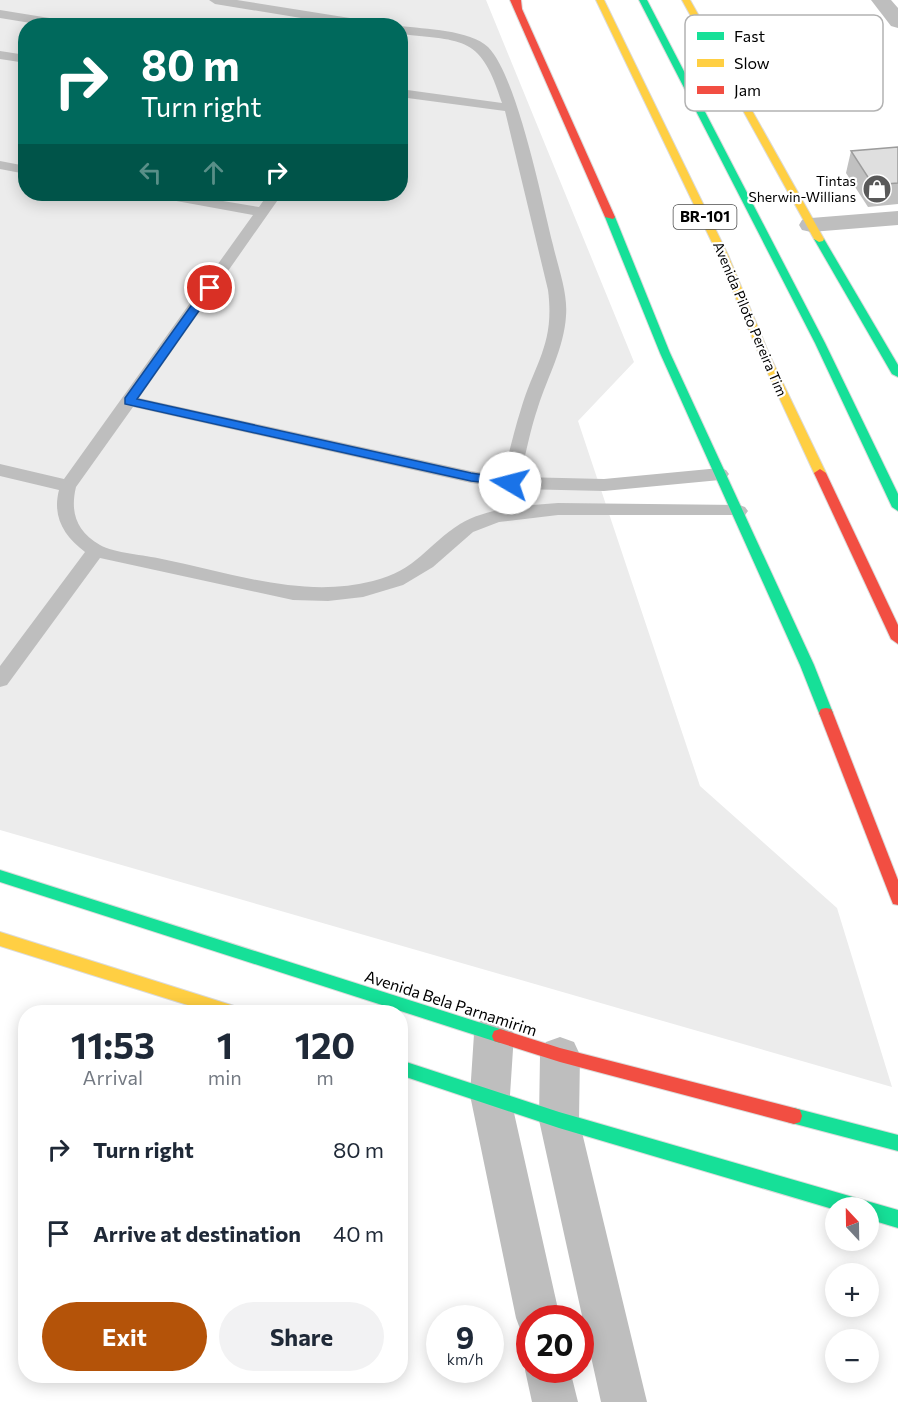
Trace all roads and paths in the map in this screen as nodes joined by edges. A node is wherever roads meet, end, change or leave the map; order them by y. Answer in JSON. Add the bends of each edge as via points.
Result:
{"nodes":[{"id":1,"x":215,"y":0,"type":"edge"},
{"id":2,"x":600,"y":0,"type":"edge"},
{"id":3,"x":643,"y":0,"type":"edge"},
{"id":4,"x":686,"y":0,"type":"edge"},
{"id":5,"x":881,"y":0,"type":"edge"},
{"id":6,"x":517,"y":3,"type":"edge"},
{"id":7,"x":0,"y":14,"type":"edge"},
{"id":8,"x":694,"y":15,"type":"edge"},
{"id":9,"x":25,"y":18,"type":"edge"},
{"id":10,"x":326,"y":18,"type":"edge"},
{"id":11,"x":898,"y":22,"type":"edge"},
{"id":12,"x":408,"y":31,"type":"edge"},
{"id":13,"x":0,"y":55,"type":"edge"},
{"id":14,"x":18,"y":58,"type":"edge"},
{"id":15,"x":685,"y":81,"type":"edge"},
{"id":16,"x":408,"y":94,"type":"edge"},
{"id":17,"x":511,"y":108,"type":"junction"},
{"id":18,"x":700,"y":111,"type":"edge"},
{"id":19,"x":748,"y":111,"type":"edge"},
{"id":20,"x":0,"y":165,"type":"edge"},
{"id":21,"x":18,"y":168,"type":"edge"},
{"id":22,"x":200,"y":201,"type":"edge"},
{"id":23,"x":270,"y":201,"type":"edge"},
{"id":24,"x":263,"y":212,"type":"junction"},
{"id":25,"x":898,"y":218,"type":"edge"},
{"id":26,"x":811,"y":225,"type":"junction"},
{"id":27,"x":898,"y":374,"type":"edge"},
{"id":28,"x":129,"y":401,"type":"junction"},
{"id":29,"x":0,"y":470,"type":"edge"},
{"id":30,"x":720,"y":474,"type":"junction"},
{"id":31,"x":510,"y":483,"type":"junction"},
{"id":32,"x":68,"y":486,"type":"junction"},
{"id":33,"x":898,"y":507,"type":"edge"},
{"id":34,"x":739,"y":511,"type":"junction"},
{"id":35,"x":512,"y":513,"type":"junction"},
{"id":36,"x":96,"y":551,"type":"junction"},
{"id":37,"x":898,"y":639,"type":"edge"},
{"id":38,"x":0,"y":680,"type":"edge"},
{"id":39,"x":0,"y":876,"type":"edge"},
{"id":40,"x":898,"y":899,"type":"edge"},
{"id":41,"x":0,"y":939,"type":"edge"},
{"id":42,"x":209,"y":1005,"type":"edge"},
{"id":43,"x":403,"y":1005,"type":"edge"},
{"id":44,"x":408,"y":1006,"type":"edge"},
{"id":45,"x":494,"y":1034,"type":"junction"},
{"id":46,"x":560,"y":1056,"type":"junction"},
{"id":47,"x":408,"y":1069,"type":"edge"},
{"id":48,"x":490,"y":1095,"type":"junction"},
{"id":49,"x":559,"y":1120,"type":"junction"},
{"id":50,"x":898,"y":1143,"type":"edge"},
{"id":51,"x":825,"y":1198,"type":"edge"},
{"id":52,"x":879,"y":1213,"type":"edge"},
{"id":53,"x":898,"y":1219,"type":"edge"},
{"id":54,"x":535,"y":1305,"type":"edge"},
{"id":55,"x":551,"y":1383,"type":"edge"},
{"id":56,"x":555,"y":1402,"type":"edge"},
{"id":57,"x":624,"y":1402,"type":"edge"}],
"edges":[{"from":1,"to":10,"type":"lane"},
{"from":2,"to":37,"type":"main road","name":"Avenida Piloto Pereira Tim","number":"BR-101","via":[[723,255],[764,354]]},
{"from":3,"to":15,"type":"main road","number":"BR-101"},
{"from":4,"to":8,"type":"main road"},
{"from":5,"to":11,"type":"street"},
{"from":6,"to":30,"type":"main road"},
{"from":7,"to":9,"type":"lane"},
{"from":12,"to":17,"type":"lane","via":[[475,43],[491,59]]},
{"from":13,"to":14,"type":"lane"},
{"from":16,"to":17,"type":"lane"},
{"from":17,"to":31,"type":"lane","via":[[560,314],[555,342],[529,408]]},
{"from":18,"to":33,"type":"main road","number":"BR-101","via":[[820,343]]},
{"from":19,"to":26,"type":"main road"},
{"from":20,"to":21,"type":"lane"},
{"from":22,"to":24,"type":"lane"},
{"from":23,"to":24,"type":"lane"},
{"from":24,"to":28,"type":"lane"},
{"from":25,"to":26,"type":"street"},
{"from":26,"to":27,"type":"main road"},
{"from":28,"to":31,"type":"lane"},
{"from":28,"to":32,"type":"lane"},
{"from":29,"to":32,"type":"lane"},
{"from":30,"to":31,"type":"lane","via":[[604,485]]},
{"from":30,"to":34,"type":"main road"},
{"from":31,"to":35,"type":"lane"},
{"from":32,"to":36,"type":"lane","via":[[64,500],[68,522],[80,540]]},
{"from":34,"to":35,"type":"lane","via":[[559,509]]},
{"from":34,"to":40,"type":"main road","via":[[807,664]]},
{"from":35,"to":36,"type":"lane","via":[[458,532],[427,562],[400,580],[337,595],[292,593]]},
{"from":36,"to":38,"type":"lane"},
{"from":39,"to":43,"type":"main road","name":"Avenida Bela Parnamirim"},
{"from":41,"to":42,"type":"main road"},
{"from":44,"to":45,"type":"main road","name":"Avenida Bela Parnamirim"},
{"from":45,"to":46,"type":"main road","name":"Avenida Bela Parnamirim"},
{"from":45,"to":48,"type":"street"},
{"from":46,"to":49,"type":"street"},
{"from":46,"to":50,"type":"main road","name":"Avenida Bela Parnamirim"},
{"from":47,"to":48,"type":"main road"},
{"from":48,"to":49,"type":"main road"},
{"from":48,"to":54,"type":"street"},
{"from":49,"to":51,"type":"main road"},
{"from":49,"to":57,"type":"street"},
{"from":52,"to":53,"type":"main road"},
{"from":55,"to":56,"type":"street"}]}
